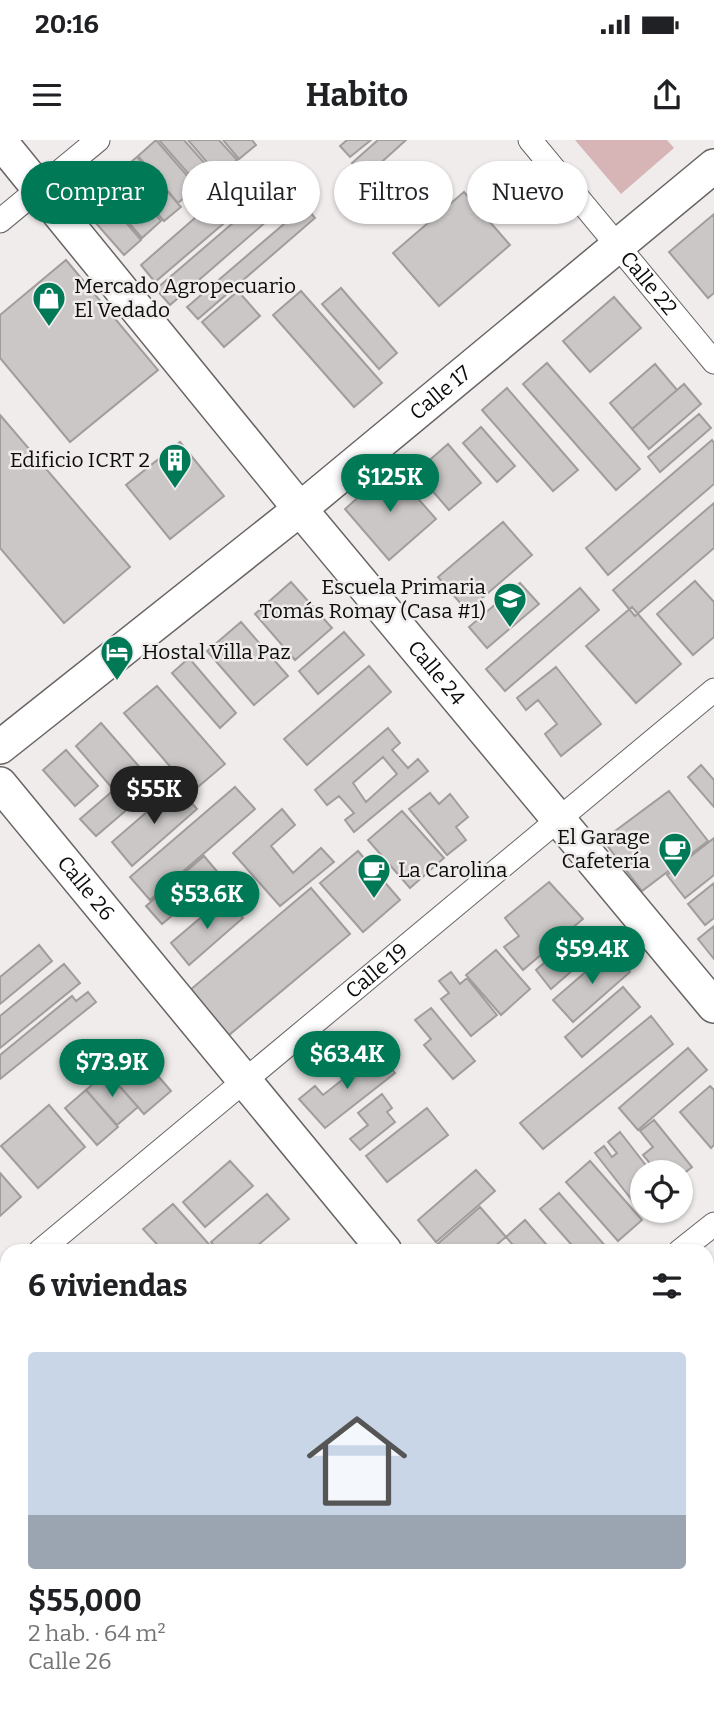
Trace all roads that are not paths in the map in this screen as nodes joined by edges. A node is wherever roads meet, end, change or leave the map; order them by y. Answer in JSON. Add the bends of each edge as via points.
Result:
{"nodes":[{"id":1,"x":98,"y":140,"type":"edge"},
{"id":2,"x":530,"y":140,"type":"edge"},
{"id":3,"x":0,"y":141,"type":"edge"},
{"id":4,"x":73,"y":161,"type":"edge"},
{"id":5,"x":21,"y":166,"type":"edge"},
{"id":6,"x":714,"y":166,"type":"edge"},
{"id":7,"x":21,"y":204,"type":"edge"},
{"id":8,"x":0,"y":221,"type":"edge"},
{"id":9,"x":69,"y":224,"type":"edge"},
{"id":10,"x":619,"y":247,"type":"junction"},
{"id":11,"x":714,"y":362,"type":"edge"},
{"id":12,"x":300,"y":509,"type":"junction"},
{"id":13,"x":714,"y":690,"type":"edge"},
{"id":14,"x":0,"y":747,"type":"edge"},
{"id":15,"x":0,"y":784,"type":"edge"},
{"id":16,"x":558,"y":820,"type":"junction"},
{"id":17,"x":714,"y":1006,"type":"edge"},
{"id":18,"x":244,"y":1081,"type":"junction"},
{"id":19,"x":714,"y":1224,"type":"edge"},
{"id":20,"x":48,"y":1244,"type":"edge"},
{"id":21,"x":380,"y":1244,"type":"edge"},
{"id":22,"x":689,"y":1244,"type":"edge"}],
"edges":[{"from":1,"to":4,"type":"street"},
{"from":2,"to":10,"type":"street","name":"Calle 22"},
{"from":3,"to":5,"type":"street","name":"Calle 24"},
{"from":6,"to":10,"type":"street","name":"Calle 17"},
{"from":7,"to":8,"type":"street"},
{"from":9,"to":12,"type":"street","name":"Calle 24"},
{"from":10,"to":11,"type":"street","name":"Calle 22"},
{"from":10,"to":12,"type":"street","name":"Calle 17"},
{"from":12,"to":14,"type":"street","name":"Calle 17"},
{"from":12,"to":16,"type":"street","name":"Calle 24"},
{"from":13,"to":16,"type":"street","name":"Calle 19"},
{"from":15,"to":18,"type":"street","name":"Calle 26"},
{"from":16,"to":17,"type":"street","name":"Calle 24"},
{"from":16,"to":18,"type":"street","name":"Calle 19"},
{"from":18,"to":20,"type":"street","name":"Calle 19"},
{"from":18,"to":21,"type":"street","name":"Calle 26"},
{"from":19,"to":22,"type":"street"}]}
